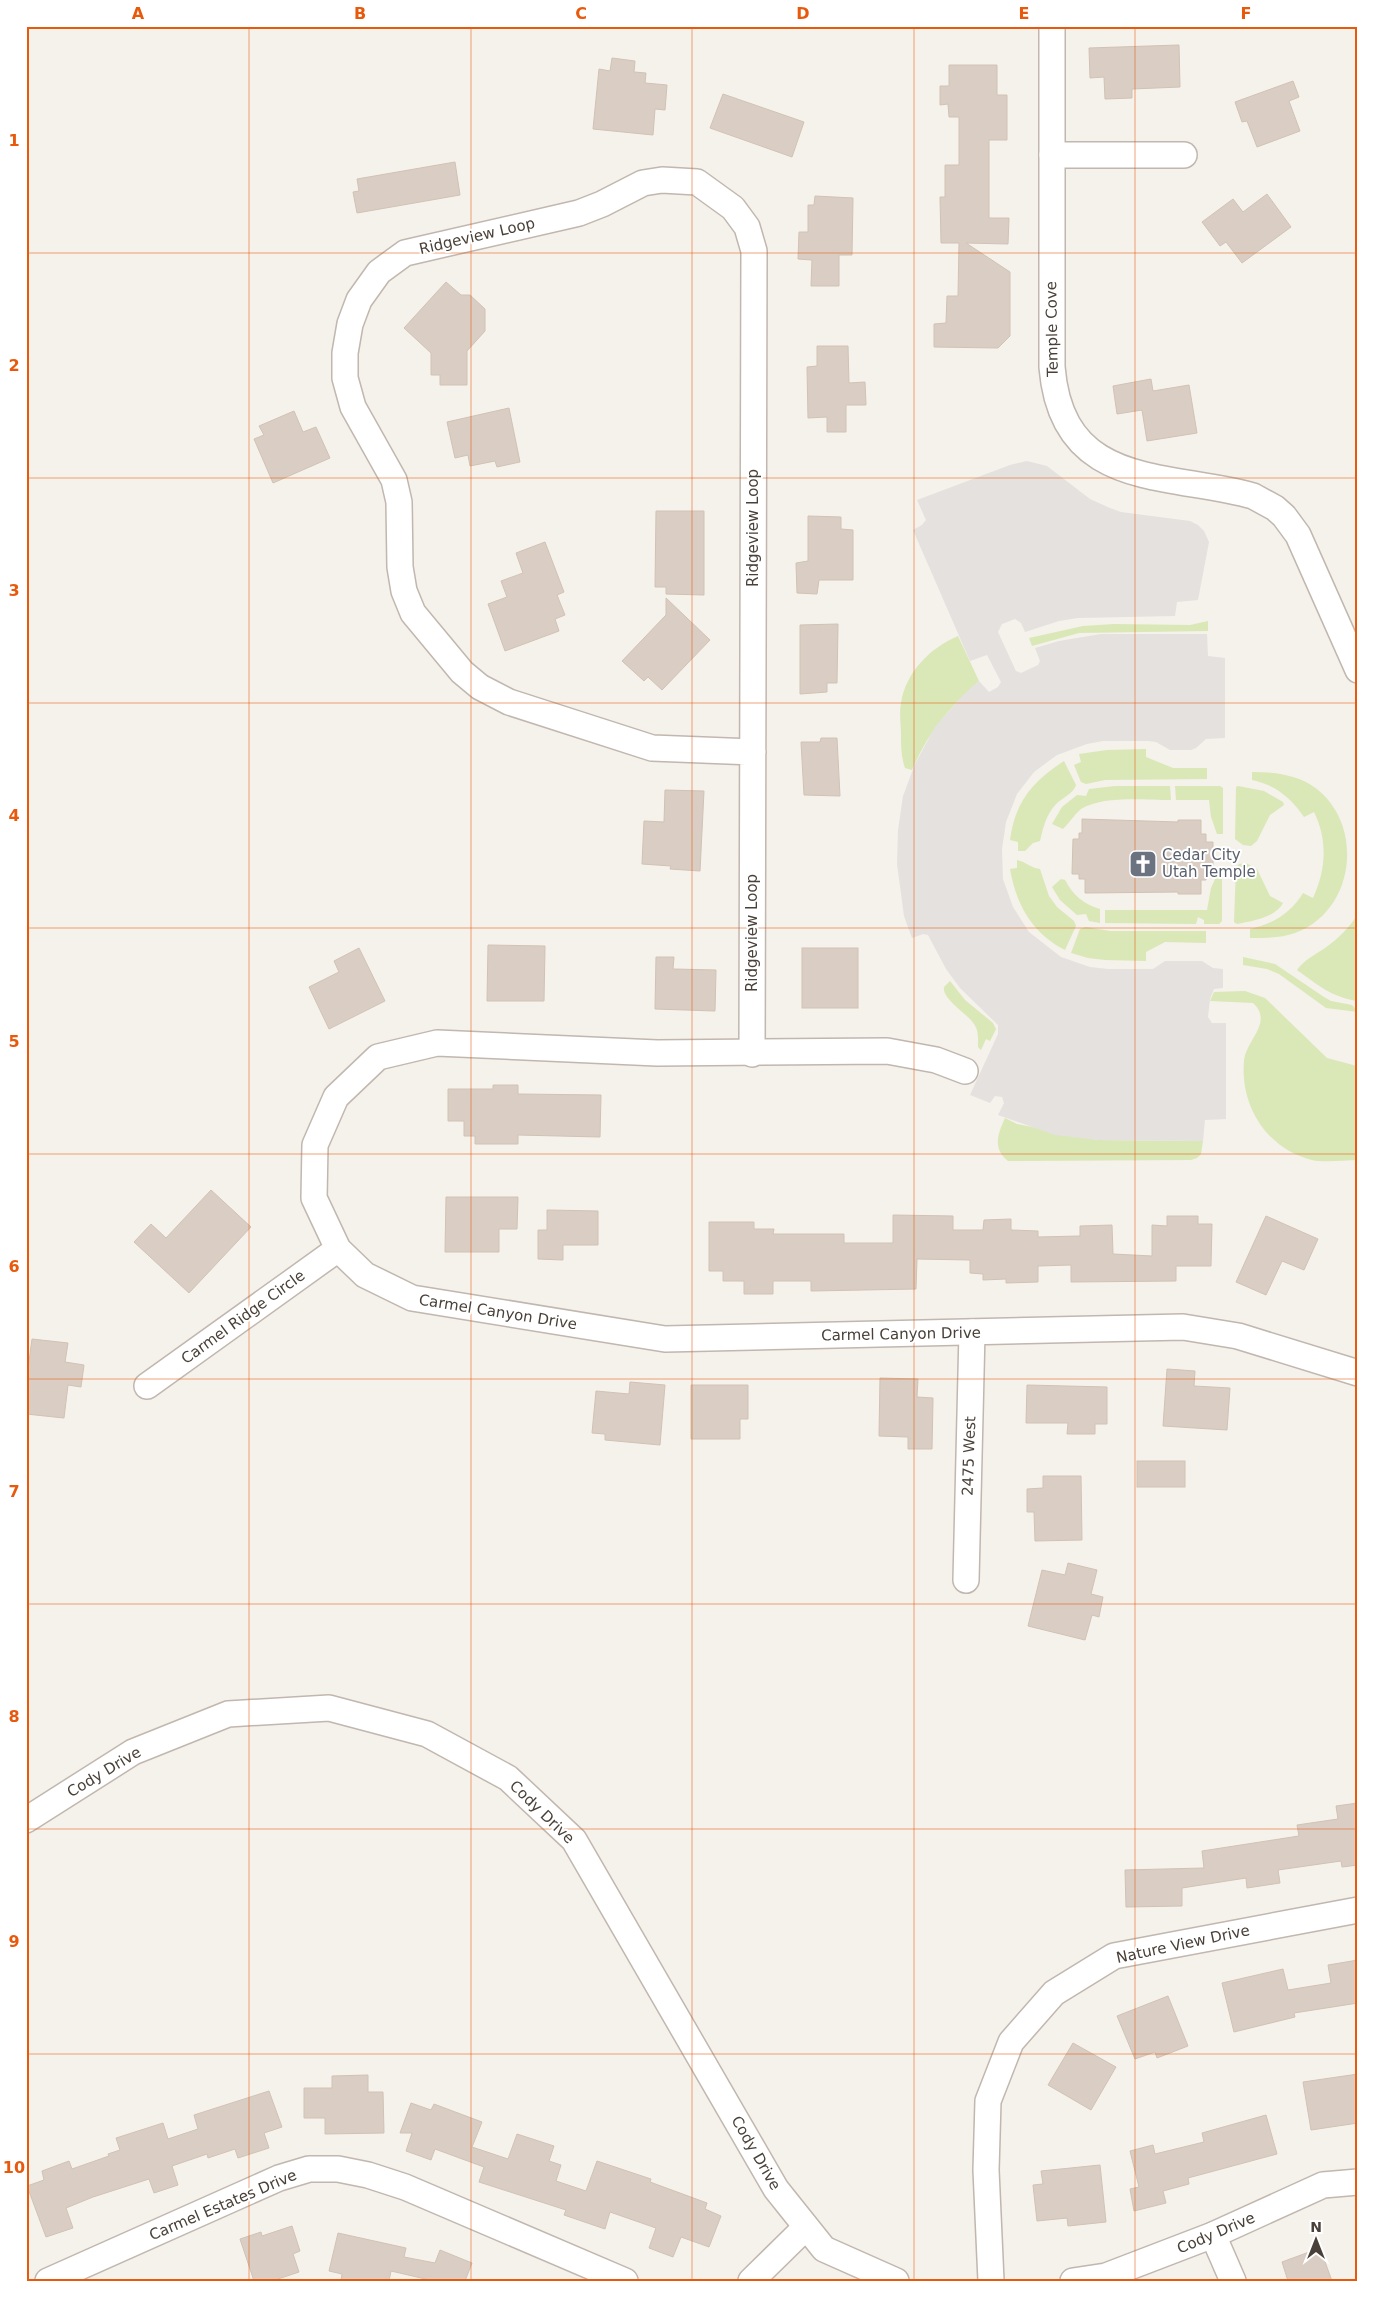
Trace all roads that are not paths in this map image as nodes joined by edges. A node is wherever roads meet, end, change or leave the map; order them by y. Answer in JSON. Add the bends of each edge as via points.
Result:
{"nodes":[{"id":1,"x":1052,"y":26,"type":"edge"},
{"id":2,"x":1052,"y":155,"type":"junction"},
{"id":3,"x":1184,"y":155,"type":"dead end"},
{"id":4,"x":1358,"y":670,"type":"edge"},
{"id":5,"x":753,"y":752,"type":"junction"},
{"id":6,"x":752,"y":1054,"type":"junction"},
{"id":7,"x":965,"y":1071,"type":"dead end"},
{"id":8,"x":338,"y":1249,"type":"junction"},
{"id":9,"x":972,"y":1332,"type":"junction"},
{"id":10,"x":1358,"y":1373,"type":"edge"},
{"id":11,"x":147,"y":1386,"type":"dead end"},
{"id":12,"x":966,"y":1580,"type":"dead end"},
{"id":13,"x":26,"y":1820,"type":"edge"},
{"id":14,"x":1358,"y":1910,"type":"edge"},
{"id":15,"x":1358,"y":2182,"type":"edge"},
{"id":16,"x":806,"y":2227,"type":"junction"},
{"id":17,"x":1213,"y":2236,"type":"junction"},
{"id":18,"x":48,"y":2281,"type":"edge"},
{"id":19,"x":625,"y":2281,"type":"edge"},
{"id":20,"x":752,"y":2281,"type":"edge"},
{"id":21,"x":896,"y":2281,"type":"edge"},
{"id":22,"x":991,"y":2281,"type":"edge"},
{"id":23,"x":1073,"y":2281,"type":"edge"},
{"id":24,"x":1233,"y":2281,"type":"edge"}],
"edges":[{"from":1,"to":2,"type":"street","name":"Temple Cove"},
{"from":2,"to":3,"type":"street"},
{"from":2,"to":4,"type":"street","name":"Temple Cove","via":[[1052,367],[1056,397],[1069,426],[1094,453],[1126,471],[1241,492],[1275,508],[1298,534]]},
{"from":5,"to":5,"type":"street","name":"Ridgeview Loop","via":[[754,251],[747,227],[732,208],[697,182],[662,180],[643,183],[580,213],[406,253],[379,272],[360,300],[350,324],[345,378],[354,407],[394,480],[399,502],[400,567],[404,591],[413,613],[462,672],[480,687],[509,702],[652,748]]},
{"from":5,"to":6,"type":"street","name":"Ridgeview Loop"},
{"from":6,"to":7,"type":"street","name":"Carmel Canyon Drive","via":[[887,1051],[936,1060]]},
{"from":6,"to":8,"type":"street","name":"Carmel Canyon Drive","via":[[437,1043],[378,1057],[336,1097],[315,1144],[314,1198]]},
{"from":8,"to":9,"type":"street","name":"Carmel Canyon Drive","via":[[365,1275],[412,1298],[665,1339]]},
{"from":8,"to":11,"type":"street","name":"Carmel Ridge Circle"},
{"from":9,"to":10,"type":"street","name":"Carmel Canyon Drive","via":[[1183,1327],[1238,1336]]},
{"from":9,"to":12,"type":"street","name":"2475 West"},
{"from":13,"to":16,"type":"street","name":"Cody Drive","via":[[133,1752],[228,1714],[329,1708],[427,1734],[508,1778],[574,1840],[776,2189]]},
{"from":14,"to":22,"type":"street","name":"Nature View Drive","via":[[1114,1956],[1054,1993],[1011,2042],[988,2101],[986,2170]]},
{"from":15,"to":17,"type":"street","name":"Cody Drive","via":[[1323,2185]]},
{"from":16,"to":20,"type":"street"},
{"from":16,"to":21,"type":"street","name":"Cody Drive","via":[[824,2249]]},
{"from":17,"to":23,"type":"street","name":"Cody Drive","via":[[1106,2276]]},
{"from":17,"to":24,"type":"street"},
{"from":18,"to":19,"type":"street","name":"Carmel Estates Drive","via":[[279,2178],[309,2169],[338,2169],[405,2187]]}]}
